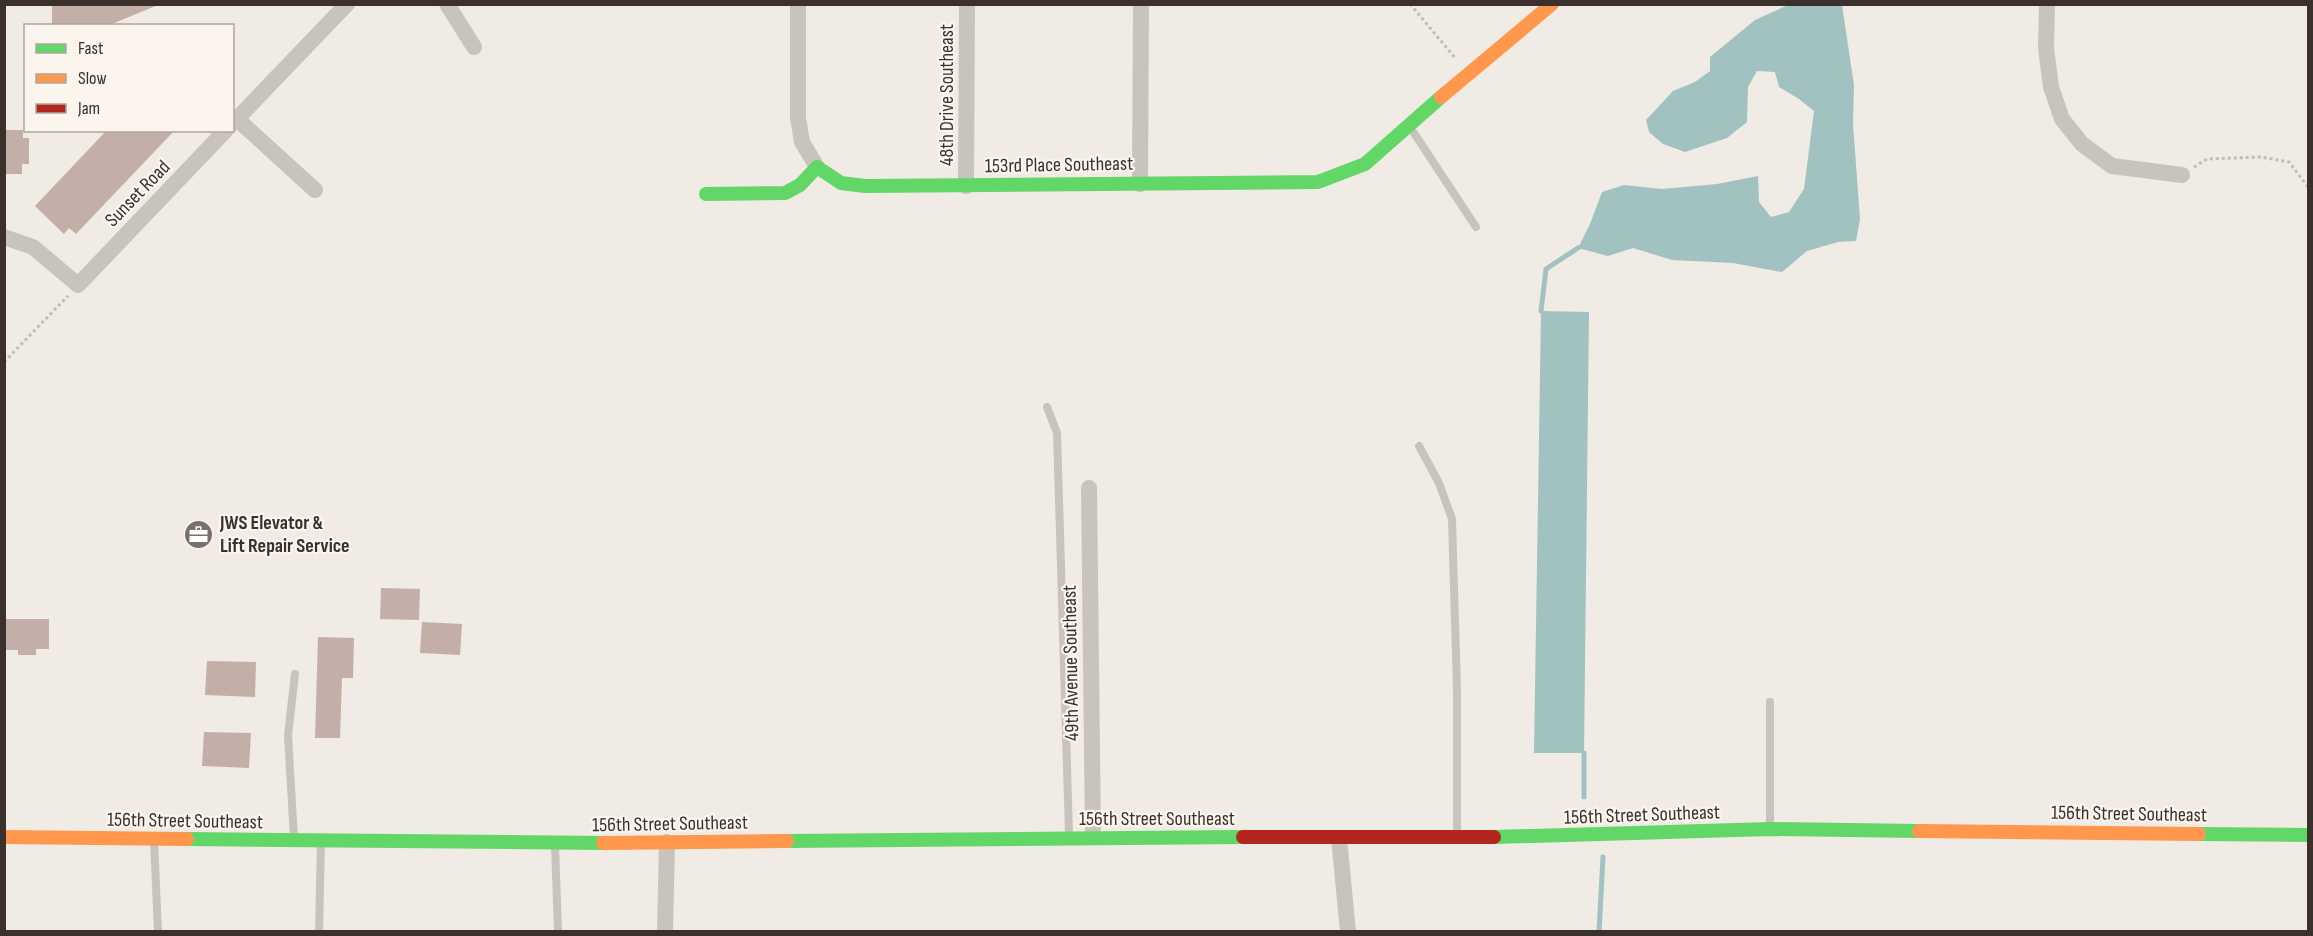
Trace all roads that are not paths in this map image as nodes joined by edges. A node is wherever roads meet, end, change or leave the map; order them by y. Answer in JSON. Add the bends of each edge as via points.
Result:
{"nodes":[{"id":1,"x":347,"y":4,"type":"edge"},
{"id":2,"x":447,"y":4,"type":"edge"},
{"id":3,"x":798,"y":4,"type":"edge"},
{"id":4,"x":967,"y":4,"type":"edge"},
{"id":5,"x":1141,"y":4,"type":"edge"},
{"id":6,"x":1552,"y":4,"type":"edge"},
{"id":7,"x":2047,"y":4,"type":"edge"},
{"id":8,"x":474,"y":47,"type":"dead end"},
{"id":9,"x":234,"y":122,"type":"edge"},
{"id":10,"x":1408,"y":124,"type":"junction"},
{"id":11,"x":234,"y":126,"type":"edge"},
{"id":12,"x":224,"y":132,"type":"edge"},
{"id":13,"x":817,"y":167,"type":"junction"},
{"id":14,"x":2182,"y":175,"type":"road end"},
{"id":15,"x":1140,"y":184,"type":"junction"},
{"id":16,"x":966,"y":186,"type":"junction"},
{"id":17,"x":315,"y":190,"type":"dead end"},
{"id":18,"x":706,"y":195,"type":"dead end"},
{"id":19,"x":1476,"y":227,"type":"dead end"},
{"id":20,"x":4,"y":237,"type":"edge"},
{"id":21,"x":1047,"y":407,"type":"dead end"},
{"id":22,"x":1419,"y":446,"type":"dead end"},
{"id":23,"x":1089,"y":488,"type":"dead end"},
{"id":24,"x":295,"y":674,"type":"dead end"},
{"id":25,"x":1770,"y":702,"type":"dead end"},
{"id":26,"x":1770,"y":830,"type":"junction"},
{"id":27,"x":2308,"y":835,"type":"edge"},
{"id":28,"x":4,"y":837,"type":"edge"},
{"id":29,"x":1093,"y":837,"type":"junction"},
{"id":30,"x":1069,"y":838,"type":"junction"},
{"id":31,"x":1340,"y":838,"type":"junction"},
{"id":32,"x":1457,"y":838,"type":"junction"},
{"id":33,"x":154,"y":840,"type":"junction"},
{"id":34,"x":294,"y":841,"type":"junction"},
{"id":35,"x":321,"y":842,"type":"junction"},
{"id":36,"x":667,"y":843,"type":"junction"},
{"id":37,"x":555,"y":844,"type":"junction"},
{"id":38,"x":158,"y":932,"type":"edge"},
{"id":39,"x":319,"y":932,"type":"edge"},
{"id":40,"x":558,"y":932,"type":"edge"},
{"id":41,"x":664,"y":932,"type":"edge"},
{"id":42,"x":1348,"y":932,"type":"edge"}],
"edges":[{"from":1,"to":9,"type":"street","name":"Sunset Road"},
{"from":2,"to":8,"type":"street"},
{"from":3,"to":13,"type":"street","via":[[798,118],[802,142]]},
{"from":4,"to":16,"type":"street","name":"48th Drive Southeast"},
{"from":5,"to":15,"type":"street"},
{"from":6,"to":10,"type":"street","name":"153rd Place Southeast"},
{"from":7,"to":14,"type":"street","via":[[2050,87],[2062,119],[2082,144],[2112,166]]},
{"from":10,"to":15,"type":"street","name":"153rd Place Southeast","via":[[1365,164],[1318,182]]},
{"from":10,"to":19,"type":"lane"},
{"from":11,"to":17,"type":"street"},
{"from":12,"to":20,"type":"street","name":"Sunset Road","via":[[78,285],[33,247]]},
{"from":13,"to":16,"type":"street","name":"153rd Place Southeast","via":[[842,183],[865,186]]},
{"from":13,"to":18,"type":"street","via":[[800,185],[785,193]]},
{"from":15,"to":16,"type":"street","name":"153rd Place Southeast"},
{"from":21,"to":30,"type":"lane","via":[[1057,433]]},
{"from":22,"to":32,"type":"lane","via":[[1452,519]]},
{"from":23,"to":29,"type":"street","name":"49th Avenue Southeast"},
{"from":24,"to":34,"type":"lane","via":[[288,735]]},
{"from":25,"to":26,"type":"lane"},
{"from":26,"to":27,"type":"street","name":"156th Street Southeast"},
{"from":26,"to":32,"type":"street","name":"156th Street Southeast"},
{"from":28,"to":33,"type":"street","name":"156th Street Southeast"},
{"from":29,"to":30,"type":"street","name":"156th Street Southeast"},
{"from":29,"to":31,"type":"street","name":"156th Street Southeast"},
{"from":30,"to":36,"type":"street","name":"156th Street Southeast"},
{"from":31,"to":32,"type":"street","name":"156th Street Southeast"},
{"from":31,"to":42,"type":"street"},
{"from":33,"to":34,"type":"street","name":"156th Street Southeast"},
{"from":33,"to":38,"type":"lane"},
{"from":34,"to":35,"type":"street","name":"156th Street Southeast"},
{"from":35,"to":37,"type":"street","name":"156th Street Southeast"},
{"from":35,"to":39,"type":"lane"},
{"from":36,"to":37,"type":"street","name":"156th Street Southeast"},
{"from":36,"to":41,"type":"street"},
{"from":37,"to":40,"type":"lane"}]}
